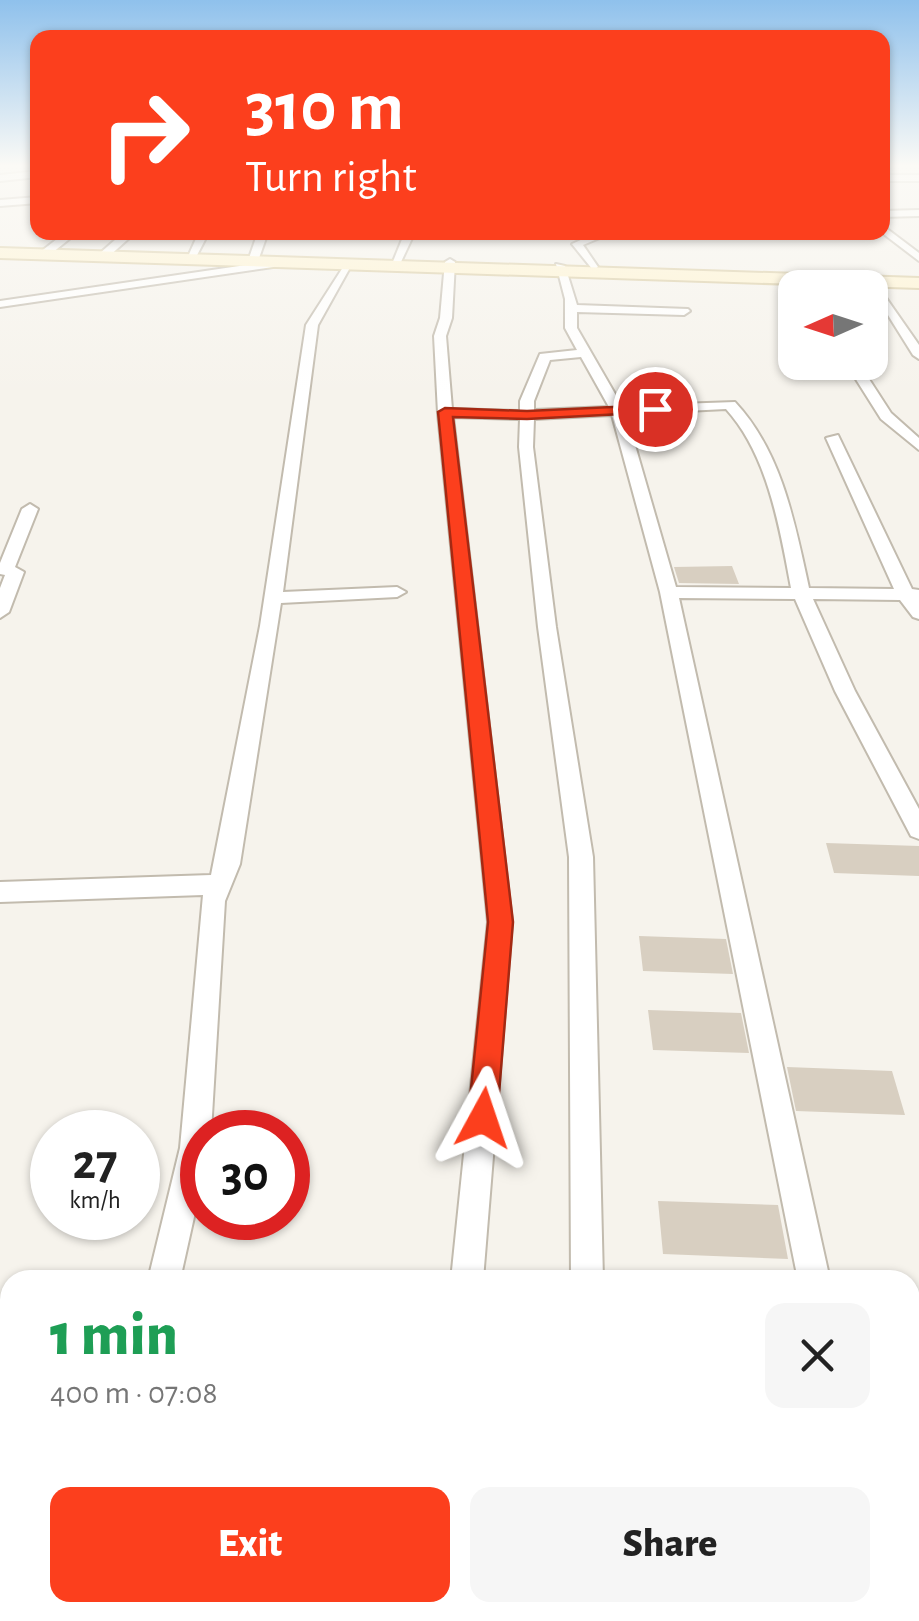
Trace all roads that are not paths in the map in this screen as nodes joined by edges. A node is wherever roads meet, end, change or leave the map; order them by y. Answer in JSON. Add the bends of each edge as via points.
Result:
{"nodes":[{"id":1,"x":59,"y":243,"type":"edge"},
{"id":2,"x":119,"y":243,"type":"edge"},
{"id":3,"x":198,"y":243,"type":"edge"},
{"id":4,"x":259,"y":243,"type":"edge"},
{"id":5,"x":405,"y":243,"type":"edge"},
{"id":6,"x":581,"y":243,"type":"edge"},
{"id":7,"x":0,"y":254,"type":"edge"},
{"id":8,"x":43,"y":255,"type":"junction"},
{"id":9,"x":103,"y":256,"type":"junction"},
{"id":10,"x":190,"y":259,"type":"junction"},
{"id":11,"x":253,"y":261,"type":"junction"},
{"id":12,"x":290,"y":262,"type":"junction"},
{"id":13,"x":396,"y":262,"type":"junction"},
{"id":14,"x":347,"y":264,"type":"junction"},
{"id":15,"x":449,"y":266,"type":"junction"},
{"id":16,"x":593,"y":267,"type":"junction"},
{"id":17,"x":561,"y":269,"type":"junction"},
{"id":18,"x":778,"y":275,"type":"edge"},
{"id":19,"x":778,"y":276,"type":"edge"},
{"id":20,"x":888,"y":279,"type":"edge"},
{"id":21,"x":919,"y":279,"type":"edge"},
{"id":22,"x":0,"y":304,"type":"edge"},
{"id":23,"x":888,"y":305,"type":"edge"},
{"id":24,"x":571,"y":308,"type":"junction"},
{"id":25,"x":684,"y":311,"type":"dead end"},
{"id":26,"x":586,"y":353,"type":"junction"},
{"id":27,"x":919,"y":355,"type":"edge"},
{"id":28,"x":862,"y":380,"type":"edge"},
{"id":29,"x":618,"y":411,"type":"junction"},
{"id":30,"x":445,"y":412,"type":"junction"},
{"id":31,"x":527,"y":415,"type":"junction"},
{"id":32,"x":833,"y":438,"type":"dead end"},
{"id":33,"x":919,"y":446,"type":"edge"},
{"id":34,"x":30,"y":509,"type":"dead end"},
{"id":35,"x":0,"y":569,"type":"edge"},
{"id":36,"x":397,"y":592,"type":"dead end"},
{"id":37,"x":670,"y":592,"type":"junction"},
{"id":38,"x":801,"y":593,"type":"junction"},
{"id":39,"x":913,"y":596,"type":"edge"},
{"id":40,"x":272,"y":598,"type":"junction"},
{"id":41,"x":0,"y":612,"type":"edge"},
{"id":42,"x":919,"y":612,"type":"edge"},
{"id":43,"x":919,"y":830,"type":"edge"},
{"id":44,"x":219,"y":885,"type":"junction"},
{"id":45,"x":0,"y":892,"type":"edge"},
{"id":46,"x":166,"y":1270,"type":"edge"},
{"id":47,"x":468,"y":1270,"type":"edge"},
{"id":48,"x":586,"y":1270,"type":"edge"},
{"id":49,"x":812,"y":1270,"type":"edge"}],
"edges":[{"from":1,"to":8,"type":"street"},
{"from":2,"to":9,"type":"street"},
{"from":3,"to":10,"type":"street"},
{"from":4,"to":11,"type":"street"},
{"from":5,"to":13,"type":"street"},
{"from":6,"to":16,"type":"street"},
{"from":7,"to":8,"type":"main road"},
{"from":8,"to":9,"type":"main road"},
{"from":9,"to":10,"type":"main road"},
{"from":10,"to":11,"type":"main road"},
{"from":11,"to":12,"type":"main road"},
{"from":12,"to":14,"type":"main road"},
{"from":12,"to":22,"type":"street"},
{"from":13,"to":14,"type":"main road"},
{"from":13,"to":15,"type":"main road"},
{"from":14,"to":15,"type":"main road"},
{"from":14,"to":40,"type":"street","via":[[312,325]]},
{"from":15,"to":17,"type":"main road"},
{"from":15,"to":30,"type":"street","via":[[440,336]]},
{"from":16,"to":17,"type":"main road"},
{"from":16,"to":18,"type":"main road"},
{"from":17,"to":19,"type":"main road"},
{"from":17,"to":24,"type":"street"},
{"from":20,"to":21,"type":"main road"},
{"from":23,"to":27,"type":"street"},
{"from":24,"to":25,"type":"street"},
{"from":24,"to":26,"type":"street","via":[[571,328]]},
{"from":26,"to":29,"type":"street"},
{"from":26,"to":31,"type":"street","via":[[544,357]]},
{"from":28,"to":33,"type":"street","via":[[886,416]]},
{"from":29,"to":31,"type":"street"},
{"from":29,"to":37,"type":"street"},
{"from":29,"to":38,"type":"street","via":[[730,405],[744,419],[782,500]]},
{"from":30,"to":31,"type":"street"},
{"from":30,"to":47,"type":"street","via":[[500,922]]},
{"from":31,"to":48,"type":"street","via":[[547,628],[581,858]]},
{"from":32,"to":39,"type":"street"},
{"from":34,"to":35,"type":"street","via":[[6,569]]},
{"from":35,"to":41,"type":"street","via":[[15,572]]},
{"from":36,"to":40,"type":"street"},
{"from":37,"to":38,"type":"street"},
{"from":37,"to":49,"type":"street"},
{"from":38,"to":39,"type":"street"},
{"from":38,"to":43,"type":"street","via":[[844,691]]},
{"from":39,"to":42,"type":"street"},
{"from":40,"to":44,"type":"street","via":[[228,864]]},
{"from":44,"to":45,"type":"street"},
{"from":44,"to":46,"type":"street","via":[[195,1148]]}]}
